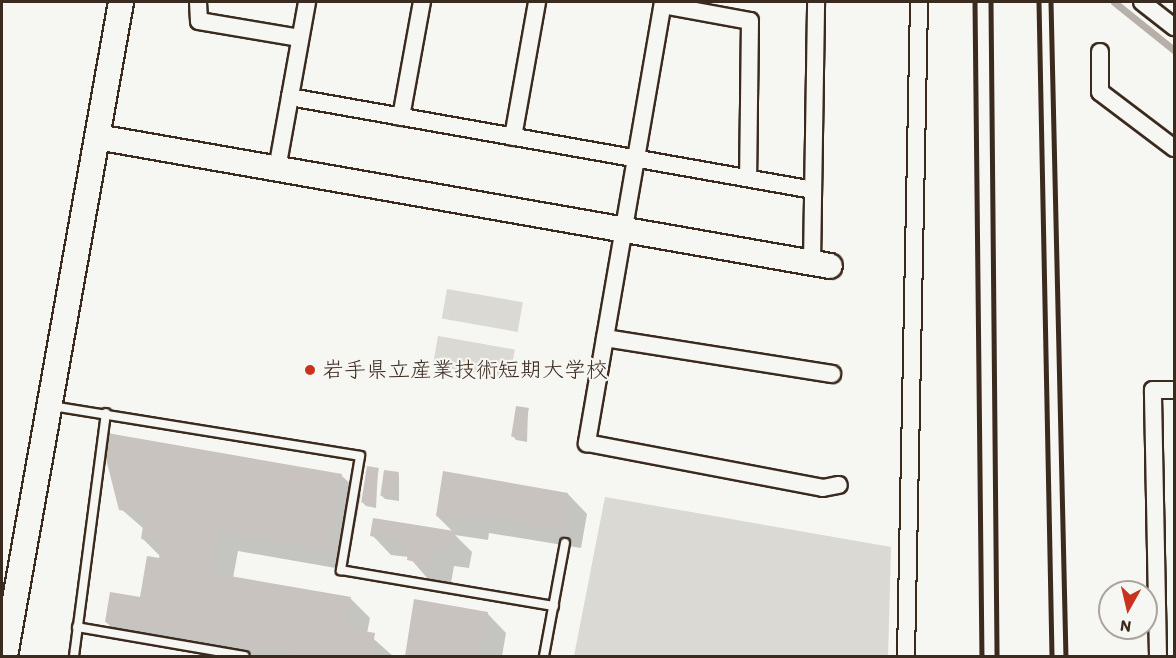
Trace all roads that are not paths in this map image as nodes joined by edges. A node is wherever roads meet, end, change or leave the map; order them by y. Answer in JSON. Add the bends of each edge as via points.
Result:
{"nodes":[{"id":1,"x":121,"y":2,"type":"edge"},
{"id":2,"x":198,"y":2,"type":"edge"},
{"id":3,"x":307,"y":2,"type":"edge"},
{"id":4,"x":422,"y":2,"type":"edge"},
{"id":5,"x":537,"y":2,"type":"edge"},
{"id":6,"x":816,"y":2,"type":"edge"},
{"id":7,"x":919,"y":2,"type":"edge"},
{"id":8,"x":1142,"y":2,"type":"edge"},
{"id":9,"x":663,"y":3,"type":"edge"},
{"id":10,"x":1174,"y":27,"type":"edge"},
{"id":11,"x":300,"y":38,"type":"junction"},
{"id":12,"x":1100,"y":52,"type":"dead end"},
{"id":13,"x":290,"y":98,"type":"junction"},
{"id":14,"x":400,"y":117,"type":"junction"},
{"id":15,"x":98,"y":137,"type":"junction"},
{"id":16,"x":513,"y":137,"type":"junction"},
{"id":17,"x":1174,"y":148,"type":"edge"},
{"id":18,"x":637,"y":158,"type":"junction"},
{"id":19,"x":277,"y":169,"type":"junction"},
{"id":20,"x":748,"y":178,"type":"junction"},
{"id":21,"x":813,"y":190,"type":"junction"},
{"id":22,"x":624,"y":230,"type":"junction"},
{"id":23,"x":821,"y":265,"type":"joint"},
{"id":24,"x":605,"y":338,"type":"junction"},
{"id":25,"x":832,"y":374,"type":"dead end"},
{"id":26,"x":1174,"y":390,"type":"edge"},
{"id":27,"x":51,"y":406,"type":"junction"},
{"id":28,"x":106,"y":413,"type":"junction"},
{"id":29,"x":839,"y":485,"type":"dead end"},
{"id":30,"x":565,"y":543,"type":"dead end"},
{"id":31,"x":554,"y":606,"type":"junction"},
{"id":32,"x":77,"y":627,"type":"junction"},
{"id":33,"x":5,"y":657,"type":"edge"},
{"id":34,"x":74,"y":657,"type":"edge"},
{"id":35,"x":245,"y":657,"type":"edge"},
{"id":36,"x":544,"y":657,"type":"edge"},
{"id":37,"x":906,"y":657,"type":"edge"},
{"id":38,"x":1158,"y":657,"type":"edge"}],
"edges":[{"from":1,"to":15,"type":"street"},
{"from":2,"to":11,"type":"street","via":[[200,21]]},
{"from":3,"to":11,"type":"street"},
{"from":4,"to":14,"type":"street"},
{"from":5,"to":16,"type":"street"},
{"from":6,"to":21,"type":"street"},
{"from":7,"to":37,"type":"street"},
{"from":8,"to":10,"type":"street"},
{"from":9,"to":18,"type":"street"},
{"from":9,"to":20,"type":"street","via":[[750,21]]},
{"from":11,"to":13,"type":"street"},
{"from":12,"to":17,"type":"street","via":[[1100,92]]},
{"from":13,"to":14,"type":"street"},
{"from":13,"to":19,"type":"street"},
{"from":14,"to":16,"type":"street"},
{"from":15,"to":19,"type":"street"},
{"from":15,"to":27,"type":"street"},
{"from":16,"to":18,"type":"street"},
{"from":18,"to":20,"type":"street"},
{"from":18,"to":22,"type":"street"},
{"from":19,"to":22,"type":"street"},
{"from":20,"to":21,"type":"street"},
{"from":21,"to":23,"type":"street"},
{"from":22,"to":23,"type":"street"},
{"from":22,"to":24,"type":"street"},
{"from":24,"to":25,"type":"street"},
{"from":24,"to":29,"type":"street","via":[[587,443],[591,447],[823,488]]},
{"from":26,"to":38,"type":"street","via":[[1153,390]]},
{"from":27,"to":28,"type":"lane"},
{"from":27,"to":33,"type":"street"},
{"from":28,"to":31,"type":"lane","via":[[360,456],[341,570]]},
{"from":28,"to":32,"type":"lane"},
{"from":30,"to":31,"type":"lane"},
{"from":31,"to":36,"type":"lane"},
{"from":32,"to":34,"type":"lane"},
{"from":32,"to":35,"type":"lane"}]}
